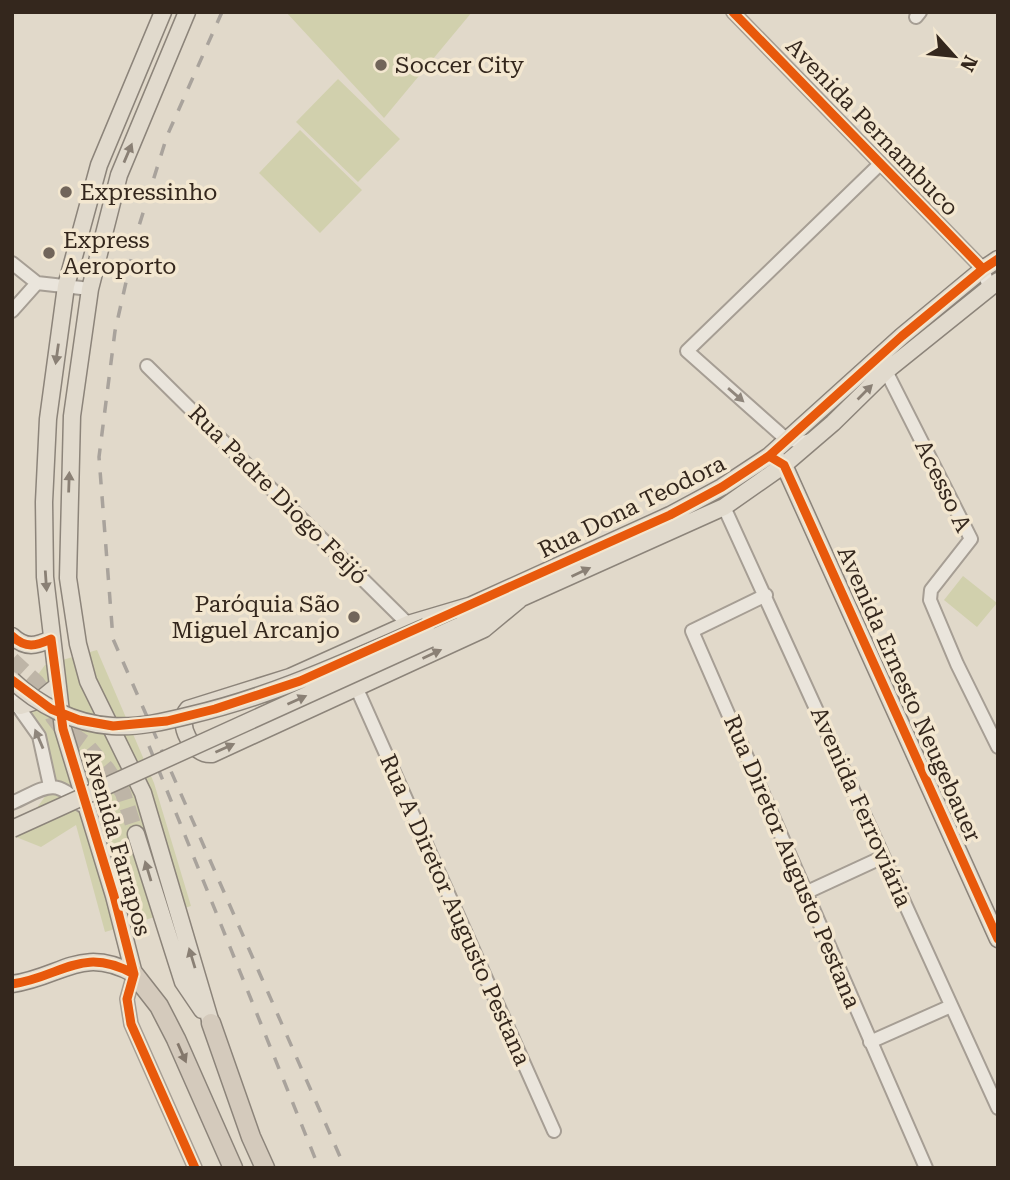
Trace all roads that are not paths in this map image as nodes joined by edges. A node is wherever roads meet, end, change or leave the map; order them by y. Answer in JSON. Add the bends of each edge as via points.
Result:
{"nodes":[{"id":1,"x":163,"y":12,"type":"edge"},
{"id":2,"x":187,"y":12,"type":"edge"},
{"id":3,"x":733,"y":12,"type":"edge"},
{"id":4,"x":880,"y":164,"type":"junction"},
{"id":5,"x":998,"y":260,"type":"edge"},
{"id":6,"x":12,"y":263,"type":"edge"},
{"id":7,"x":983,"y":269,"type":"junction"},
{"id":8,"x":37,"y":283,"type":"junction"},
{"id":9,"x":993,"y":284,"type":"edge"},
{"id":10,"x":66,"y":286,"type":"junction"},
{"id":11,"x":90,"y":289,"type":"junction"},
{"id":12,"x":12,"y":311,"type":"edge"},
{"id":13,"x":147,"y":366,"type":"dead end"},
{"id":14,"x":886,"y":371,"type":"junction"},
{"id":15,"x":815,"y":438,"type":"junction"},
{"id":16,"x":786,"y":439,"type":"junction"},
{"id":17,"x":769,"y":456,"type":"junction"},
{"id":18,"x":785,"y":465,"type":"junction"},
{"id":19,"x":724,"y":507,"type":"junction"},
{"id":20,"x":766,"y":595,"type":"junction"},
{"id":21,"x":519,"y":600,"type":"junction"},
{"id":22,"x":472,"y":605,"type":"junction"},
{"id":23,"x":408,"y":624,"type":"junction"},
{"id":24,"x":428,"y":633,"type":"junction"},
{"id":25,"x":12,"y":636,"type":"edge"},
{"id":26,"x":51,"y":639,"type":"junction"},
{"id":27,"x":12,"y":680,"type":"edge"},
{"id":28,"x":57,"y":686,"type":"junction"},
{"id":29,"x":357,"y":689,"type":"junction"},
{"id":30,"x":16,"y":702,"type":"edge"},
{"id":31,"x":998,"y":747,"type":"edge"},
{"id":32,"x":50,"y":786,"type":"junction"},
{"id":33,"x":12,"y":803,"type":"edge"},
{"id":34,"x":91,"y":816,"type":"junction"},
{"id":35,"x":12,"y":830,"type":"edge"},
{"id":36,"x":136,"y":834,"type":"tunnel mouth"},
{"id":37,"x":883,"y":857,"type":"junction"},
{"id":38,"x":805,"y":893,"type":"junction"},
{"id":39,"x":998,"y":939,"type":"edge"},
{"id":40,"x":134,"y":974,"type":"junction"},
{"id":41,"x":12,"y":984,"type":"edge"},
{"id":42,"x":951,"y":1006,"type":"junction"},
{"id":43,"x":211,"y":1023,"type":"junction"},
{"id":44,"x":870,"y":1042,"type":"junction"},
{"id":45,"x":998,"y":1108,"type":"edge"},
{"id":46,"x":554,"y":1130,"type":"dead end"},
{"id":47,"x":195,"y":1168,"type":"edge"},
{"id":48,"x":233,"y":1168,"type":"edge"},
{"id":49,"x":265,"y":1168,"type":"edge"},
{"id":50,"x":926,"y":1168,"type":"edge"}],
"edges":[{"from":1,"to":10,"type":"main road","name":"Avenida Farrapos","via":[[99,165]]},
{"from":11,"to":2,"type":"main road","name":"Avenida Farrapos","one_way":true,"via":[[119,175]]},
{"from":3,"to":4,"type":"street","name":"Avenida Pernambuco"},
{"from":4,"to":7,"type":"street","name":"Avenida Pernambuco"},
{"from":4,"to":16,"type":"street","one_way":true,"via":[[687,351]]},
{"from":5,"to":7,"type":"main road","name":"Rua Dona Teodora"},
{"from":6,"to":8,"type":"street"},
{"from":7,"to":9,"type":"street","name":"Avenida Pernambuco"},
{"from":7,"to":16,"type":"main road","name":"Rua Dona Teodora"},
{"from":8,"to":10,"type":"street"},
{"from":8,"to":12,"type":"street"},
{"from":9,"to":14,"type":"main road","name":"Rua Dona Teodora"},
{"from":10,"to":11,"type":"street"},
{"from":10,"to":26,"type":"main road","name":"Avenida Farrapos","one_way":true,"via":[[48,419],[45,488],[45,577]]},
{"from":43,"to":11,"type":"main road","name":"Avenida Farrapos","one_way":true,"via":[[143,793],[88,681],[78,644],[68,578],[68,500],[72,416]]},
{"from":13,"to":23,"type":"street","name":"Rua Padre Diogo Feijó"},
{"from":15,"to":14,"type":"main road","name":"Rua Dona Teodora","one_way":true},
{"from":14,"to":31,"type":"street","name":"Acesso A","via":[[971,539],[931,590],[930,600]]},
{"from":15,"to":16,"type":"street","via":[[803,442]]},
{"from":15,"to":18,"type":"main road","name":"Rua Dona Teodora"},
{"from":16,"to":17,"type":"main road","name":"Rua Dona Teodora"},
{"from":17,"to":18,"type":"main road"},
{"from":17,"to":22,"type":"main road","name":"Rua Dona Teodora","via":[[670,515]]},
{"from":18,"to":19,"type":"main road","name":"Rua Dona Teodora"},
{"from":18,"to":39,"type":"main road","name":"Avenida Ernesto Neugebauer"},
{"from":19,"to":20,"type":"street","name":"Avenida Ferroviária"},
{"from":21,"to":19,"type":"main road","name":"Rua Dona Teodora","one_way":true},
{"from":20,"to":37,"type":"street","name":"Avenida Ferroviária"},
{"from":20,"to":38,"type":"street","name":"Rua Diretor Augusto Pestana","via":[[692,631]]},
{"from":21,"to":24,"type":"main road","name":"Rua Dona Teodora"},
{"from":29,"to":21,"type":"main road","one_way":true,"via":[[484,629]]},
{"from":22,"to":23,"type":"main road"},
{"from":22,"to":24,"type":"main road","name":"Rua Dona Teodora"},
{"from":23,"to":29,"type":"main road","one_way":true,"via":[[290,677],[188,709],[184,726],[195,749],[212,754]]},
{"from":24,"to":27,"type":"main road","bridge":true,"via":[[300,681],[167,721],[113,726],[79,720],[51,709]]},
{"from":35,"to":24,"type":"main road","one_way":true,"bridge":true},
{"from":25,"to":26,"type":"main road","via":[[28,646]]},
{"from":26,"to":28,"type":"main road","name":"Avenida Farrapos"},
{"from":28,"to":30,"type":"main road","via":[[40,700]]},
{"from":28,"to":34,"type":"main road","name":"Avenida Farrapos","via":[[63,729]]},
{"from":29,"to":46,"type":"street","name":"Rua A Diretor Augusto Pestana"},
{"from":32,"to":30,"type":"street","one_way":true,"via":[[39,736]]},
{"from":32,"to":33,"type":"street"},
{"from":32,"to":34,"type":"street","via":[[66,790]]},
{"from":34,"to":40,"type":"main road","name":"Avenida Farrapos"},
{"from":43,"to":36,"type":"main road","name":"Avenida Farrapos","one_way":true,"via":[[183,982]]},
{"from":37,"to":38,"type":"street"},
{"from":37,"to":42,"type":"street","name":"Avenida Ferroviária"},
{"from":38,"to":44,"type":"street","name":"Rua Diretor Augusto Pestana"},
{"from":40,"to":41,"type":"main road","via":[[120,966],[78,962]]},
{"from":40,"to":47,"type":"street","via":[[127,999],[131,1024]]},
{"from":40,"to":48,"type":"highway","one_way":true,"via":[[159,1006]]},
{"from":42,"to":44,"type":"street"},
{"from":42,"to":45,"type":"street","name":"Avenida Ferroviária"},
{"from":43,"to":49,"type":"highway"},
{"from":44,"to":50,"type":"street","name":"Rua Diretor Augusto Pestana"}]}
